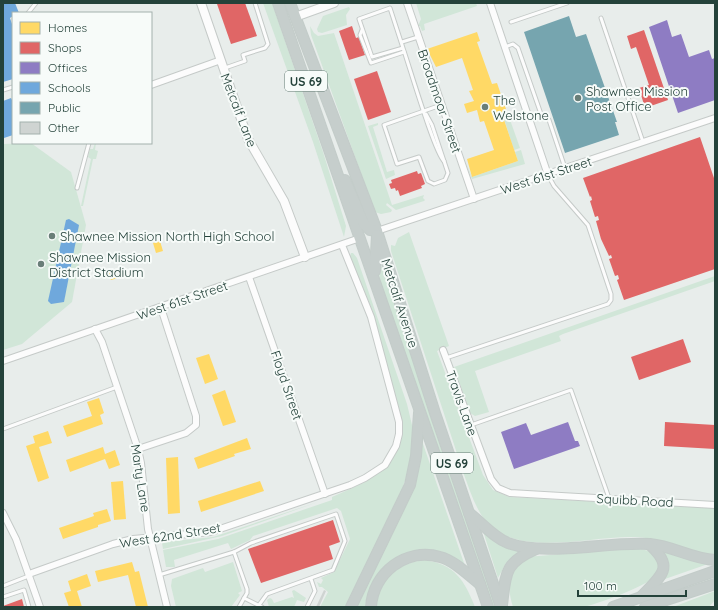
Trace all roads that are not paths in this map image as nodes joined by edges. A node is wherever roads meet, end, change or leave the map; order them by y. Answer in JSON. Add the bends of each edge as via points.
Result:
{"nodes":[{"id":1,"x":36,"y":3,"type":"edge"},
{"id":2,"x":201,"y":3,"type":"edge"},
{"id":3,"x":255,"y":3,"type":"edge"},
{"id":4,"x":278,"y":3,"type":"edge"},
{"id":5,"x":290,"y":3,"type":"edge"},
{"id":6,"x":407,"y":3,"type":"edge"},
{"id":7,"x":490,"y":3,"type":"edge"},
{"id":8,"x":567,"y":3,"type":"edge"},
{"id":9,"x":330,"y":4,"type":"edge"},
{"id":10,"x":29,"y":12,"type":"edge"},
{"id":11,"x":295,"y":17,"type":"junction"},
{"id":12,"x":601,"y":18,"type":"dead end"},
{"id":13,"x":511,"y":22,"type":"dead end"},
{"id":14,"x":362,"y":30,"type":"junction"},
{"id":15,"x":418,"y":37,"type":"junction"},
{"id":16,"x":402,"y":42,"type":"junction"},
{"id":17,"x":504,"y":47,"type":"junction"},
{"id":18,"x":403,"y":48,"type":"junction"},
{"id":19,"x":404,"y":52,"type":"junction"},
{"id":20,"x":221,"y":60,"type":"junction"},
{"id":21,"x":223,"y":68,"type":"junction"},
{"id":22,"x":152,"y":85,"type":"edge"},
{"id":23,"x":441,"y":105,"type":"junction"},
{"id":24,"x":424,"y":110,"type":"junction"},
{"id":25,"x":541,"y":114,"type":"junction"},
{"id":26,"x":528,"y":118,"type":"junction"},
{"id":27,"x":715,"y":118,"type":"edge"},
{"id":28,"x":643,"y":142,"type":"junction"},
{"id":29,"x":327,"y":143,"type":"junction"},
{"id":30,"x":89,"y":144,"type":"edge"},
{"id":31,"x":565,"y":168,"type":"junction"},
{"id":32,"x":548,"y":174,"type":"junction"},
{"id":33,"x":77,"y":188,"type":"dead end"},
{"id":34,"x":474,"y":199,"type":"junction"},
{"id":35,"x":377,"y":232,"type":"junction"},
{"id":36,"x":360,"y":238,"type":"junction"},
{"id":37,"x":342,"y":244,"type":"junction"},
{"id":38,"x":305,"y":257,"type":"junction"},
{"id":39,"x":249,"y":277,"type":"junction"},
{"id":40,"x":376,"y":286,"type":"junction"},
{"id":41,"x":161,"y":308,"type":"junction"},
{"id":42,"x":95,"y":329,"type":"junction"},
{"id":43,"x":443,"y":350,"type":"dead end"},
{"id":44,"x":446,"y":358,"type":"junction"},
{"id":45,"x":3,"y":361,"type":"edge"},
{"id":46,"x":117,"y":387,"type":"junction"},
{"id":47,"x":419,"y":410,"type":"junction"},
{"id":48,"x":471,"y":425,"type":"junction"},
{"id":49,"x":3,"y":429,"type":"edge"},
{"id":50,"x":138,"y":450,"type":"junction"},
{"id":51,"x":325,"y":494,"type":"junction"},
{"id":52,"x":555,"y":496,"type":"joint"},
{"id":53,"x":609,"y":498,"type":"junction"},
{"id":54,"x":715,"y":504,"type":"edge"},
{"id":55,"x":3,"y":513,"type":"edge"},
{"id":56,"x":469,"y":513,"type":"junction"},
{"id":57,"x":150,"y":537,"type":"junction"},
{"id":58,"x":649,"y":544,"type":"junction"},
{"id":59,"x":536,"y":549,"type":"junction"},
{"id":60,"x":234,"y":552,"type":"junction"},
{"id":61,"x":715,"y":560,"type":"edge"},
{"id":62,"x":715,"y":571,"type":"edge"},
{"id":63,"x":29,"y":574,"type":"junction"},
{"id":64,"x":159,"y":575,"type":"junction"},
{"id":65,"x":311,"y":579,"type":"junction"},
{"id":66,"x":480,"y":584,"type":"junction"},
{"id":67,"x":715,"y":584,"type":"edge"},
{"id":68,"x":3,"y":586,"type":"edge"},
{"id":69,"x":3,"y":597,"type":"edge"},
{"id":70,"x":641,"y":597,"type":"junction"},
{"id":71,"x":244,"y":598,"type":"junction"},
{"id":72,"x":260,"y":606,"type":"edge"},
{"id":73,"x":29,"y":607,"type":"edge"},
{"id":74,"x":40,"y":607,"type":"edge"},
{"id":75,"x":167,"y":607,"type":"edge"},
{"id":76,"x":239,"y":607,"type":"edge"},
{"id":77,"x":307,"y":607,"type":"edge"},
{"id":78,"x":351,"y":607,"type":"edge"},
{"id":79,"x":371,"y":607,"type":"edge"},
{"id":80,"x":488,"y":607,"type":"edge"},
{"id":81,"x":501,"y":607,"type":"edge"},
{"id":82,"x":613,"y":607,"type":"edge"},
{"id":83,"x":645,"y":607,"type":"edge"}],
"edges":[{"from":1,"to":10,"type":"lane"},
{"from":2,"to":20,"type":"street","name":"Metcalf Lane"},
{"from":3,"to":21,"type":"lane","via":[[268,44],[265,48],[243,55],[245,61]]},
{"from":4,"to":29,"type":"highway","name":"Metcalf Avenue","number":"US 69"},
{"from":5,"to":11,"type":"highway","name":"Metcalf Avenue","number":"US 69"},
{"from":6,"to":15,"type":"street","name":"Broadmoor Street"},
{"from":7,"to":17,"type":"street"},
{"from":8,"to":13,"type":"lane"},
{"from":9,"to":11,"type":"street"},
{"from":11,"to":35,"type":"highway","name":"Metcalf Avenue","number":"US 69"},
{"from":12,"to":28,"type":"lane"},
{"from":14,"to":16,"type":"lane","via":[[360,18],[388,8]]},
{"from":14,"to":18,"type":"lane","via":[[370,55],[374,58]]},
{"from":14,"to":19,"type":"lane","via":[[360,35],[371,62]]},
{"from":15,"to":16,"type":"lane"},
{"from":15,"to":23,"type":"street","name":"Broadmoor Street"},
{"from":16,"to":18,"type":"lane"},
{"from":17,"to":25,"type":"lane","via":[[513,44],[518,48]]},
{"from":17,"to":26,"type":"street"},
{"from":18,"to":19,"type":"lane"},
{"from":19,"to":24,"type":"lane"},
{"from":20,"to":21,"type":"street","name":"Metcalf Lane"},
{"from":20,"to":22,"type":"street"},
{"from":21,"to":38,"type":"street","name":"Metcalf Lane","via":[[248,139],[284,201]]},
{"from":23,"to":24,"type":"lane"},
{"from":23,"to":34,"type":"street","name":"Broadmoor Street"},
{"from":24,"to":24,"type":"lane","via":[[432,125],[448,173],[447,178],[440,182],[430,183],[419,157],[397,164],[384,125]]},
{"from":25,"to":26,"type":"lane"},
{"from":25,"to":31,"type":"lane","via":[[549,120]]},
{"from":26,"to":32,"type":"street"},
{"from":27,"to":28,"type":"street","name":"West 61st Street"},
{"from":28,"to":31,"type":"street","name":"West 61st Street"},
{"from":29,"to":35,"type":"highway","via":[[364,224]]},
{"from":29,"to":36,"type":"highway","name":"Metcalf Avenue","number":"US 69"},
{"from":30,"to":33,"type":"lane"},
{"from":31,"to":32,"type":"street","name":"West 61st Street"},
{"from":32,"to":34,"type":"street","name":"West 61st Street"},
{"from":32,"to":44,"type":"lane","via":[[554,186],[588,225],[611,294],[610,302]]},
{"from":34,"to":35,"type":"street","name":"West 61st Street"},
{"from":35,"to":40,"type":"highway","via":[[374,262]]},
{"from":35,"to":56,"type":"highway","name":"Metcalf Avenue","number":"US 69"},
{"from":36,"to":37,"type":"street","name":"West 61st Street"},
{"from":36,"to":40,"type":"highway","name":"Metcalf Avenue","number":"US 69"},
{"from":37,"to":38,"type":"street","name":"West 61st Street"},
{"from":37,"to":51,"type":"street","name":"West 62nd Street","via":[[371,317],[398,415],[399,434],[389,459],[378,471]]},
{"from":38,"to":39,"type":"street","name":"West 61st Street"},
{"from":39,"to":41,"type":"street","name":"West 61st Street"},
{"from":39,"to":51,"type":"street","name":"Floyd Street"},
{"from":40,"to":47,"type":"highway","name":"Metcalf Avenue","number":"US 69"},
{"from":41,"to":42,"type":"street","name":"West 61st Street"},
{"from":41,"to":50,"type":"street","via":[[196,416],[196,425],[186,433]]},
{"from":42,"to":45,"type":"street","name":"West 61st Street"},
{"from":42,"to":46,"type":"street","name":"Marty Lane"},
{"from":43,"to":44,"type":"street","name":"Travis Lane"},
{"from":44,"to":48,"type":"street","name":"Travis Lane"},
{"from":46,"to":49,"type":"lane"},
{"from":46,"to":50,"type":"street","name":"Marty Lane"},
{"from":47,"to":66,"type":"highway","name":"Metcalf Avenue"},
{"from":47,"to":78,"type":"highway","number":"US 69","via":[[416,456],[410,485]]},
{"from":48,"to":52,"type":"street","name":"Travis Lane","via":[[491,479],[498,488],[510,493]]},
{"from":48,"to":53,"type":"lane","via":[[571,390]]},
{"from":50,"to":57,"type":"street","name":"Marty Lane"},
{"from":51,"to":57,"type":"street","name":"West 62nd Street","via":[[211,532]]},
{"from":52,"to":53,"type":"street","name":"Squibb Road"},
{"from":53,"to":54,"type":"street","name":"Squibb Road"},
{"from":55,"to":63,"type":"street"},
{"from":56,"to":59,"type":"highway","via":[[500,539]]},
{"from":56,"to":81,"type":"highway","name":"Metcalf Avenue","number":"US 69"},
{"from":57,"to":63,"type":"street","name":"West 62nd Street","via":[[113,544]]},
{"from":57,"to":64,"type":"street","name":"Marty Lane"},
{"from":58,"to":59,"type":"highway","via":[[626,543]]},
{"from":58,"to":61,"type":"highway","via":[[664,545],[701,558]]},
{"from":58,"to":70,"type":"highway","via":[[660,553],[664,567],[660,577]]},
{"from":59,"to":81,"type":"highway","via":[[517,559],[508,569]]},
{"from":60,"to":64,"type":"lane"},
{"from":60,"to":65,"type":"lane","via":[[251,543],[336,514],[345,541],[333,570]]},
{"from":60,"to":71,"type":"lane","via":[[247,589]]},
{"from":62,"to":70,"type":"highway"},
{"from":63,"to":68,"type":"lane"},
{"from":63,"to":74,"type":"street"},
{"from":64,"to":75,"type":"street","name":"Marty Lane"},
{"from":65,"to":72,"type":"lane","via":[[266,594]]},
{"from":65,"to":77,"type":"lane","via":[[315,591]]},
{"from":66,"to":79,"type":"highway","via":[[440,557],[415,556],[399,562],[386,572],[374,589]]},
{"from":66,"to":80,"type":"highway","name":"Metcalf Avenue"},
{"from":67,"to":83,"type":"highway"},
{"from":69,"to":73,"type":"lane","via":[[24,590]]},
{"from":70,"to":82,"type":"highway"},
{"from":71,"to":72,"type":"lane"},
{"from":71,"to":76,"type":"lane"}]}
